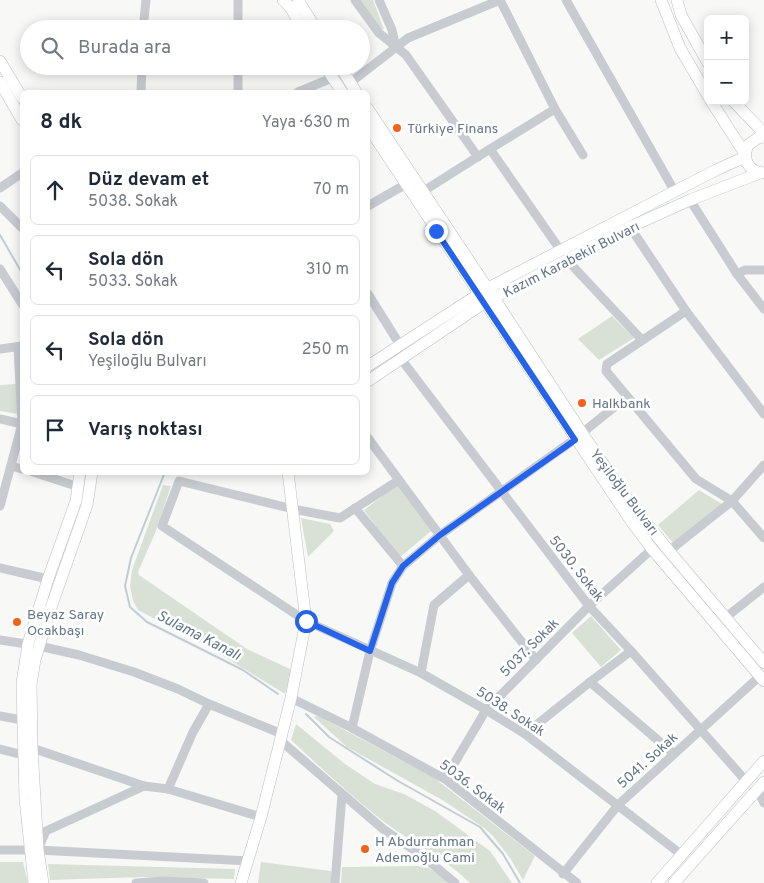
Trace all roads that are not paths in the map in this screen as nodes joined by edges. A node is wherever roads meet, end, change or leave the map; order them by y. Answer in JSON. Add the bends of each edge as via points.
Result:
{"nodes":[{"id":1,"x":146,"y":0,"type":"edge"},
{"id":2,"x":238,"y":0,"type":"edge"},
{"id":3,"x":283,"y":0,"type":"edge"},
{"id":4,"x":298,"y":0,"type":"edge"},
{"id":5,"x":355,"y":0,"type":"edge"},
{"id":6,"x":380,"y":0,"type":"edge"},
{"id":7,"x":500,"y":0,"type":"edge"},
{"id":8,"x":566,"y":0,"type":"edge"},
{"id":9,"x":661,"y":0,"type":"edge"},
{"id":10,"x":677,"y":0,"type":"edge"},
{"id":11,"x":145,"y":20,"type":"edge"},
{"id":12,"x":238,"y":20,"type":"edge"},
{"id":13,"x":298,"y":20,"type":"edge"},
{"id":14,"x":310,"y":20,"type":"edge"},
{"id":15,"x":370,"y":20,"type":"edge"},
{"id":16,"x":370,"y":21,"type":"edge"},
{"id":17,"x":396,"y":47,"type":"junction"},
{"id":18,"x":706,"y":60,"type":"edge"},
{"id":19,"x":0,"y":61,"type":"edge"},
{"id":20,"x":370,"y":72,"type":"edge"},
{"id":21,"x":141,"y":75,"type":"edge"},
{"id":22,"x":238,"y":75,"type":"edge"},
{"id":23,"x":330,"y":75,"type":"edge"},
{"id":24,"x":345,"y":75,"type":"edge"},
{"id":25,"x":367,"y":75,"type":"edge"},
{"id":26,"x":332,"y":78,"type":"junction"},
{"id":27,"x":0,"y":82,"type":"edge"},
{"id":28,"x":353,"y":88,"type":"edge"},
{"id":29,"x":704,"y":89,"type":"edge"},
{"id":30,"x":140,"y":90,"type":"edge"},
{"id":31,"x":238,"y":90,"type":"edge"},
{"id":32,"x":303,"y":90,"type":"edge"},
{"id":33,"x":341,"y":90,"type":"edge"},
{"id":34,"x":20,"y":95,"type":"edge"},
{"id":35,"x":714,"y":105,"type":"edge"},
{"id":36,"x":737,"y":105,"type":"edge"},
{"id":37,"x":554,"y":109,"type":"junction"},
{"id":38,"x":370,"y":112,"type":"edge"},
{"id":39,"x":20,"y":117,"type":"edge"},
{"id":40,"x":370,"y":132,"type":"edge"},
{"id":41,"x":764,"y":135,"type":"edge"},
{"id":42,"x":490,"y":149,"type":"junction"},
{"id":43,"x":582,"y":155,"type":"dead end"},
{"id":44,"x":745,"y":155,"type":"junction"},
{"id":45,"x":478,"y":157,"type":"junction"},
{"id":46,"x":762,"y":173,"type":"edge"},
{"id":47,"x":20,"y":174,"type":"edge"},
{"id":48,"x":406,"y":184,"type":"junction"},
{"id":49,"x":0,"y":188,"type":"edge"},
{"id":50,"x":422,"y":192,"type":"junction"},
{"id":51,"x":676,"y":192,"type":"junction"},
{"id":52,"x":690,"y":200,"type":"junction"},
{"id":53,"x":370,"y":205,"type":"edge"},
{"id":54,"x":0,"y":206,"type":"edge"},
{"id":55,"x":20,"y":226,"type":"edge"},
{"id":56,"x":630,"y":227,"type":"junction"},
{"id":57,"x":564,"y":256,"type":"junction"},
{"id":58,"x":764,"y":270,"type":"edge"},
{"id":59,"x":1,"y":272,"type":"edge"},
{"id":60,"x":737,"y":274,"type":"junction"},
{"id":61,"x":486,"y":296,"type":"junction"},
{"id":62,"x":370,"y":297,"type":"edge"},
{"id":63,"x":20,"y":301,"type":"edge"},
{"id":64,"x":764,"y":309,"type":"edge"},
{"id":65,"x":686,"y":311,"type":"junction"},
{"id":66,"x":642,"y":340,"type":"junction"},
{"id":67,"x":400,"y":345,"type":"junction"},
{"id":68,"x":20,"y":347,"type":"edge"},
{"id":69,"x":0,"y":349,"type":"edge"},
{"id":70,"x":401,"y":359,"type":"junction"},
{"id":71,"x":370,"y":365,"type":"edge"},
{"id":72,"x":370,"y":380,"type":"edge"},
{"id":73,"x":627,"y":397,"type":"junction"},
{"id":74,"x":764,"y":414,"type":"edge"},
{"id":75,"x":0,"y":419,"type":"edge"},
{"id":76,"x":20,"y":424,"type":"edge"},
{"id":77,"x":20,"y":432,"type":"edge"},
{"id":78,"x":578,"y":436,"type":"junction"},
{"id":79,"x":370,"y":441,"type":"edge"},
{"id":80,"x":764,"y":465,"type":"edge"},
{"id":81,"x":11,"y":466,"type":"junction"},
{"id":82,"x":20,"y":468,"type":"edge"},
{"id":83,"x":42,"y":475,"type":"edge"},
{"id":84,"x":80,"y":475,"type":"edge"},
{"id":85,"x":92,"y":475,"type":"edge"},
{"id":86,"x":288,"y":475,"type":"edge"},
{"id":87,"x":399,"y":480,"type":"junction"},
{"id":88,"x":79,"y":487,"type":"junction"},
{"id":89,"x":500,"y":492,"type":"junction"},
{"id":90,"x":732,"y":501,"type":"junction"},
{"id":91,"x":0,"y":506,"type":"edge"},
{"id":92,"x":293,"y":508,"type":"junction"},
{"id":93,"x":355,"y":508,"type":"junction"},
{"id":94,"x":440,"y":535,"type":"junction"},
{"id":95,"x":764,"y":538,"type":"edge"},
{"id":96,"x":652,"y":549,"type":"junction"},
{"id":97,"x":669,"y":551,"type":"junction"},
{"id":98,"x":403,"y":566,"type":"junction"},
{"id":99,"x":0,"y":568,"type":"edge"},
{"id":100,"x":469,"y":576,"type":"junction"},
{"id":101,"x":48,"y":579,"type":"junction"},
{"id":102,"x":764,"y":587,"type":"edge"},
{"id":103,"x":589,"y":606,"type":"junction"},
{"id":104,"x":725,"y":618,"type":"junction"},
{"id":105,"x":306,"y":621,"type":"junction"},
{"id":106,"x":0,"y":640,"type":"edge"},
{"id":107,"x":33,"y":645,"type":"junction"},
{"id":108,"x":370,"y":651,"type":"junction"},
{"id":109,"x":632,"y":651,"type":"junction"},
{"id":110,"x":536,"y":660,"type":"junction"},
{"id":111,"x":764,"y":663,"type":"edge"},
{"id":112,"x":420,"y":673,"type":"junction"},
{"id":113,"x":762,"y":678,"type":"edge"},
{"id":114,"x":590,"y":682,"type":"junction"},
{"id":115,"x":291,"y":698,"type":"junction"},
{"id":116,"x":209,"y":704,"type":"junction"},
{"id":117,"x":486,"y":710,"type":"junction"},
{"id":118,"x":0,"y":716,"type":"edge"},
{"id":119,"x":22,"y":720,"type":"junction"},
{"id":120,"x":352,"y":728,"type":"junction"},
{"id":121,"x":700,"y":730,"type":"junction"},
{"id":122,"x":525,"y":734,"type":"junction"},
{"id":123,"x":282,"y":737,"type":"junction"},
{"id":124,"x":0,"y":749,"type":"edge"},
{"id":125,"x":28,"y":751,"type":"junction"},
{"id":126,"x":674,"y":754,"type":"junction"},
{"id":127,"x":764,"y":761,"type":"edge"},
{"id":128,"x":445,"y":779,"type":"junction"},
{"id":129,"x":746,"y":781,"type":"junction"},
{"id":130,"x":144,"y":786,"type":"junction"},
{"id":131,"x":761,"y":786,"type":"edge"},
{"id":132,"x":168,"y":789,"type":"junction"},
{"id":133,"x":342,"y":794,"type":"junction"},
{"id":134,"x":764,"y":803,"type":"edge"},
{"id":135,"x":618,"y":805,"type":"junction"},
{"id":136,"x":261,"y":817,"type":"junction"},
{"id":137,"x":0,"y":850,"type":"edge"},
{"id":138,"x":34,"y":850,"type":"junction"},
{"id":139,"x":682,"y":855,"type":"junction"},
{"id":140,"x":249,"y":861,"type":"junction"},
{"id":141,"x":563,"y":874,"type":"junction"},
{"id":142,"x":34,"y":883,"type":"edge"},
{"id":143,"x":44,"y":883,"type":"edge"},
{"id":144,"x":136,"y":883,"type":"edge"},
{"id":145,"x":204,"y":883,"type":"edge"},
{"id":146,"x":241,"y":883,"type":"edge"},
{"id":147,"x":335,"y":883,"type":"edge"},
{"id":148,"x":455,"y":883,"type":"edge"},
{"id":149,"x":577,"y":883,"type":"edge"},
{"id":150,"x":657,"y":883,"type":"edge"},
{"id":151,"x":674,"y":883,"type":"edge"}],
"edges":[{"from":1,"to":11,"type":"street"},
{"from":2,"to":12,"type":"street"},
{"from":3,"to":13,"type":"main road"},
{"from":4,"to":14,"type":"main road"},
{"from":5,"to":15,"type":"street"},
{"from":6,"to":17,"type":"street"},
{"from":7,"to":17,"type":"street","via":[[408,38]]},
{"from":7,"to":37,"type":"street"},
{"from":8,"to":51,"type":"street"},
{"from":9,"to":29,"type":"main road","via":[[680,48]]},
{"from":10,"to":18,"type":"main road","via":[[681,15]]},
{"from":16,"to":17,"type":"street"},
{"from":17,"to":20,"type":"street"},
{"from":17,"to":45,"type":"street","via":[[406,55]]},
{"from":19,"to":34,"type":"main road"},
{"from":21,"to":30,"type":"street"},
{"from":22,"to":31,"type":"street"},
{"from":23,"to":26,"type":"main road"},
{"from":24,"to":28,"type":"main road"},
{"from":25,"to":28,"type":"street"},
{"from":26,"to":32,"type":"street"},
{"from":26,"to":33,"type":"main road"},
{"from":27,"to":39,"type":"main road"},
{"from":35,"to":44,"type":"main road"},
{"from":36,"to":41,"type":"main road"},
{"from":37,"to":42,"type":"street"},
{"from":37,"to":43,"type":"street"},
{"from":38,"to":50,"type":"main road","name":"Yeşiloğlu Bulvarı"},
{"from":40,"to":48,"type":"main road","name":"Yeşiloğlu Bulvarı"},
{"from":41,"to":44,"type":"main road","name":"Kazım Karabekir Bulvarı","via":[[748,145]]},
{"from":42,"to":45,"type":"street"},
{"from":42,"to":57,"type":"street"},
{"from":44,"to":46,"type":"main road","via":[[750,168]]},
{"from":44,"to":51,"type":"main road","name":"Kazım Karabekir Bulvarı"},
{"from":45,"to":50,"type":"street"},
{"from":46,"to":52,"type":"main road","name":"Kazım Karabekir Bulvarı"},
{"from":47,"to":49,"type":"street"},
{"from":48,"to":53,"type":"street"},
{"from":48,"to":61,"type":"main road","name":"Yeşiloğlu Bulvarı"},
{"from":50,"to":61,"type":"main road","name":"Yeşiloğlu Bulvarı"},
{"from":51,"to":57,"type":"main road","name":"Kazım Karabekir Bulvarı"},
{"from":52,"to":56,"type":"main road","name":"Kazım Karabekir Bulvarı"},
{"from":52,"to":60,"type":"street"},
{"from":54,"to":55,"type":"street"},
{"from":56,"to":57,"type":"main road","name":"Kazım Karabekir Bulvarı"},
{"from":56,"to":65,"type":"street"},
{"from":57,"to":61,"type":"main road","name":"Kazım Karabekir Bulvarı"},
{"from":57,"to":66,"type":"street"},
{"from":58,"to":60,"type":"street","via":[[745,270]]},
{"from":59,"to":63,"type":"street"},
{"from":60,"to":64,"type":"street"},
{"from":61,"to":67,"type":"main road","name":"Kazım Karabekir Bulvarı"},
{"from":61,"to":70,"type":"main road","name":"Kazım Karabekir Bulvarı"},
{"from":61,"to":78,"type":"main road","name":"Yeşiloğlu Bulvarı"},
{"from":62,"to":67,"type":"street"},
{"from":65,"to":66,"type":"street"},
{"from":65,"to":74,"type":"street"},
{"from":66,"to":73,"type":"street","via":[[607,364],[606,371]]},
{"from":67,"to":71,"type":"main road","name":"Kazım Karabekir Bulvarı"},
{"from":68,"to":69,"type":"street"},
{"from":70,"to":72,"type":"main road","name":"Kazım Karabekir Bulvarı"},
{"from":70,"to":89,"type":"street","name":"5030. Sokak"},
{"from":73,"to":78,"type":"street"},
{"from":73,"to":90,"type":"street","via":[[696,479]]},
{"from":75,"to":76,"type":"street"},
{"from":77,"to":81,"type":"street"},
{"from":78,"to":89,"type":"street"},
{"from":78,"to":96,"type":"main road","name":"Yeşiloğlu Bulvarı"},
{"from":78,"to":97,"type":"main road","name":"Yeşiloğlu Bulvarı"},
{"from":79,"to":87,"type":"street"},
{"from":80,"to":90,"type":"street"},
{"from":81,"to":82,"type":"street"},
{"from":81,"to":91,"type":"street"},
{"from":83,"to":88,"type":"street"},
{"from":84,"to":88,"type":"main road"},
{"from":85,"to":107,"type":"main road","via":[[87,505]]},
{"from":86,"to":92,"type":"main road"},
{"from":87,"to":93,"type":"street"},
{"from":87,"to":94,"type":"street"},
{"from":88,"to":101,"type":"main road"},
{"from":89,"to":94,"type":"street"},
{"from":89,"to":103,"type":"street","name":"5030. Sokak"},
{"from":90,"to":95,"type":"street"},
{"from":90,"to":97,"type":"street"},
{"from":92,"to":93,"type":"street","via":[[340,518]]},
{"from":92,"to":105,"type":"main road"},
{"from":92,"to":105,"type":"street","name":"5038. Sokak","via":[[179,481],[162,526]]},
{"from":93,"to":98,"type":"street"},
{"from":94,"to":98,"type":"street"},
{"from":94,"to":100,"type":"street"},
{"from":96,"to":103,"type":"street","name":"5037. Sokak"},
{"from":96,"to":113,"type":"main road","name":"Yeşiloğlu Bulvarı"},
{"from":97,"to":104,"type":"main road","name":"Yeşiloğlu Bulvarı"},
{"from":98,"to":108,"type":"street","via":[[392,583]]},
{"from":99,"to":101,"type":"street"},
{"from":100,"to":110,"type":"street"},
{"from":100,"to":112,"type":"street","via":[[434,605]]},
{"from":101,"to":107,"type":"main road"},
{"from":102,"to":104,"type":"street"},
{"from":103,"to":109,"type":"street","name":"5030. Sokak"},
{"from":103,"to":110,"type":"street","name":"5037. Sokak"},
{"from":104,"to":111,"type":"main road","name":"Yeşiloğlu Bulvarı"},
{"from":105,"to":108,"type":"street","name":"5038. Sokak"},
{"from":105,"to":115,"type":"main road"},
{"from":106,"to":107,"type":"street"},
{"from":107,"to":116,"type":"street","via":[[134,672]]},
{"from":107,"to":119,"type":"main road","via":[[22,684]]},
{"from":107,"to":125,"type":"main road"},
{"from":108,"to":112,"type":"street","name":"5038. Sokak"},
{"from":108,"to":120,"type":"street"},
{"from":109,"to":114,"type":"street"},
{"from":109,"to":121,"type":"street","name":"5030. Sokak"},
{"from":110,"to":117,"type":"street","name":"5037. Sokak"},
{"from":112,"to":117,"type":"street","name":"5038. Sokak"},
{"from":113,"to":121,"type":"street","name":"5041. Sokak"},
{"from":114,"to":122,"type":"street"},
{"from":114,"to":126,"type":"street"},
{"from":115,"to":120,"type":"street","name":"5036. Sokak"},
{"from":115,"to":123,"type":"main road"},
{"from":116,"to":123,"type":"street"},
{"from":116,"to":132,"type":"street"},
{"from":117,"to":122,"type":"street","name":"5038. Sokak"},
{"from":117,"to":128,"type":"street","name":"5037. Sokak"},
{"from":118,"to":119,"type":"street"},
{"from":119,"to":125,"type":"main road"},
{"from":120,"to":128,"type":"street","name":"5036. Sokak"},
{"from":121,"to":126,"type":"street","name":"5041. Sokak"},
{"from":121,"to":129,"type":"street","name":"5030. Sokak"},
{"from":122,"to":135,"type":"street","name":"5038. Sokak"},
{"from":123,"to":133,"type":"street"},
{"from":123,"to":136,"type":"main road"},
{"from":124,"to":125,"type":"street"},
{"from":125,"to":130,"type":"street"},
{"from":125,"to":138,"type":"main road"},
{"from":126,"to":135,"type":"street","name":"5041. Sokak"},
{"from":127,"to":129,"type":"main road"},
{"from":128,"to":141,"type":"street","name":"5036. Sokak"},
{"from":129,"to":139,"type":"main road"},
{"from":130,"to":132,"type":"street"},
{"from":130,"to":138,"type":"street","via":[[46,831]]},
{"from":131,"to":134,"type":"street"},
{"from":131,"to":151,"type":"main road"},
{"from":132,"to":136,"type":"street"},
{"from":133,"to":147,"type":"street"},
{"from":133,"to":148,"type":"street"},
{"from":135,"to":139,"type":"street","name":"5038. Sokak"},
{"from":135,"to":141,"type":"street","name":"5041. Sokak"},
{"from":136,"to":140,"type":"main road"},
{"from":137,"to":138,"type":"street"},
{"from":138,"to":140,"type":"street"},
{"from":138,"to":142,"type":"main road"},
{"from":138,"to":143,"type":"main road"},
{"from":139,"to":150,"type":"main road"},
{"from":140,"to":146,"type":"main road"},
{"from":141,"to":149,"type":"street","name":"5036. Sokak"},
{"from":144,"to":145,"type":"street"}]}
